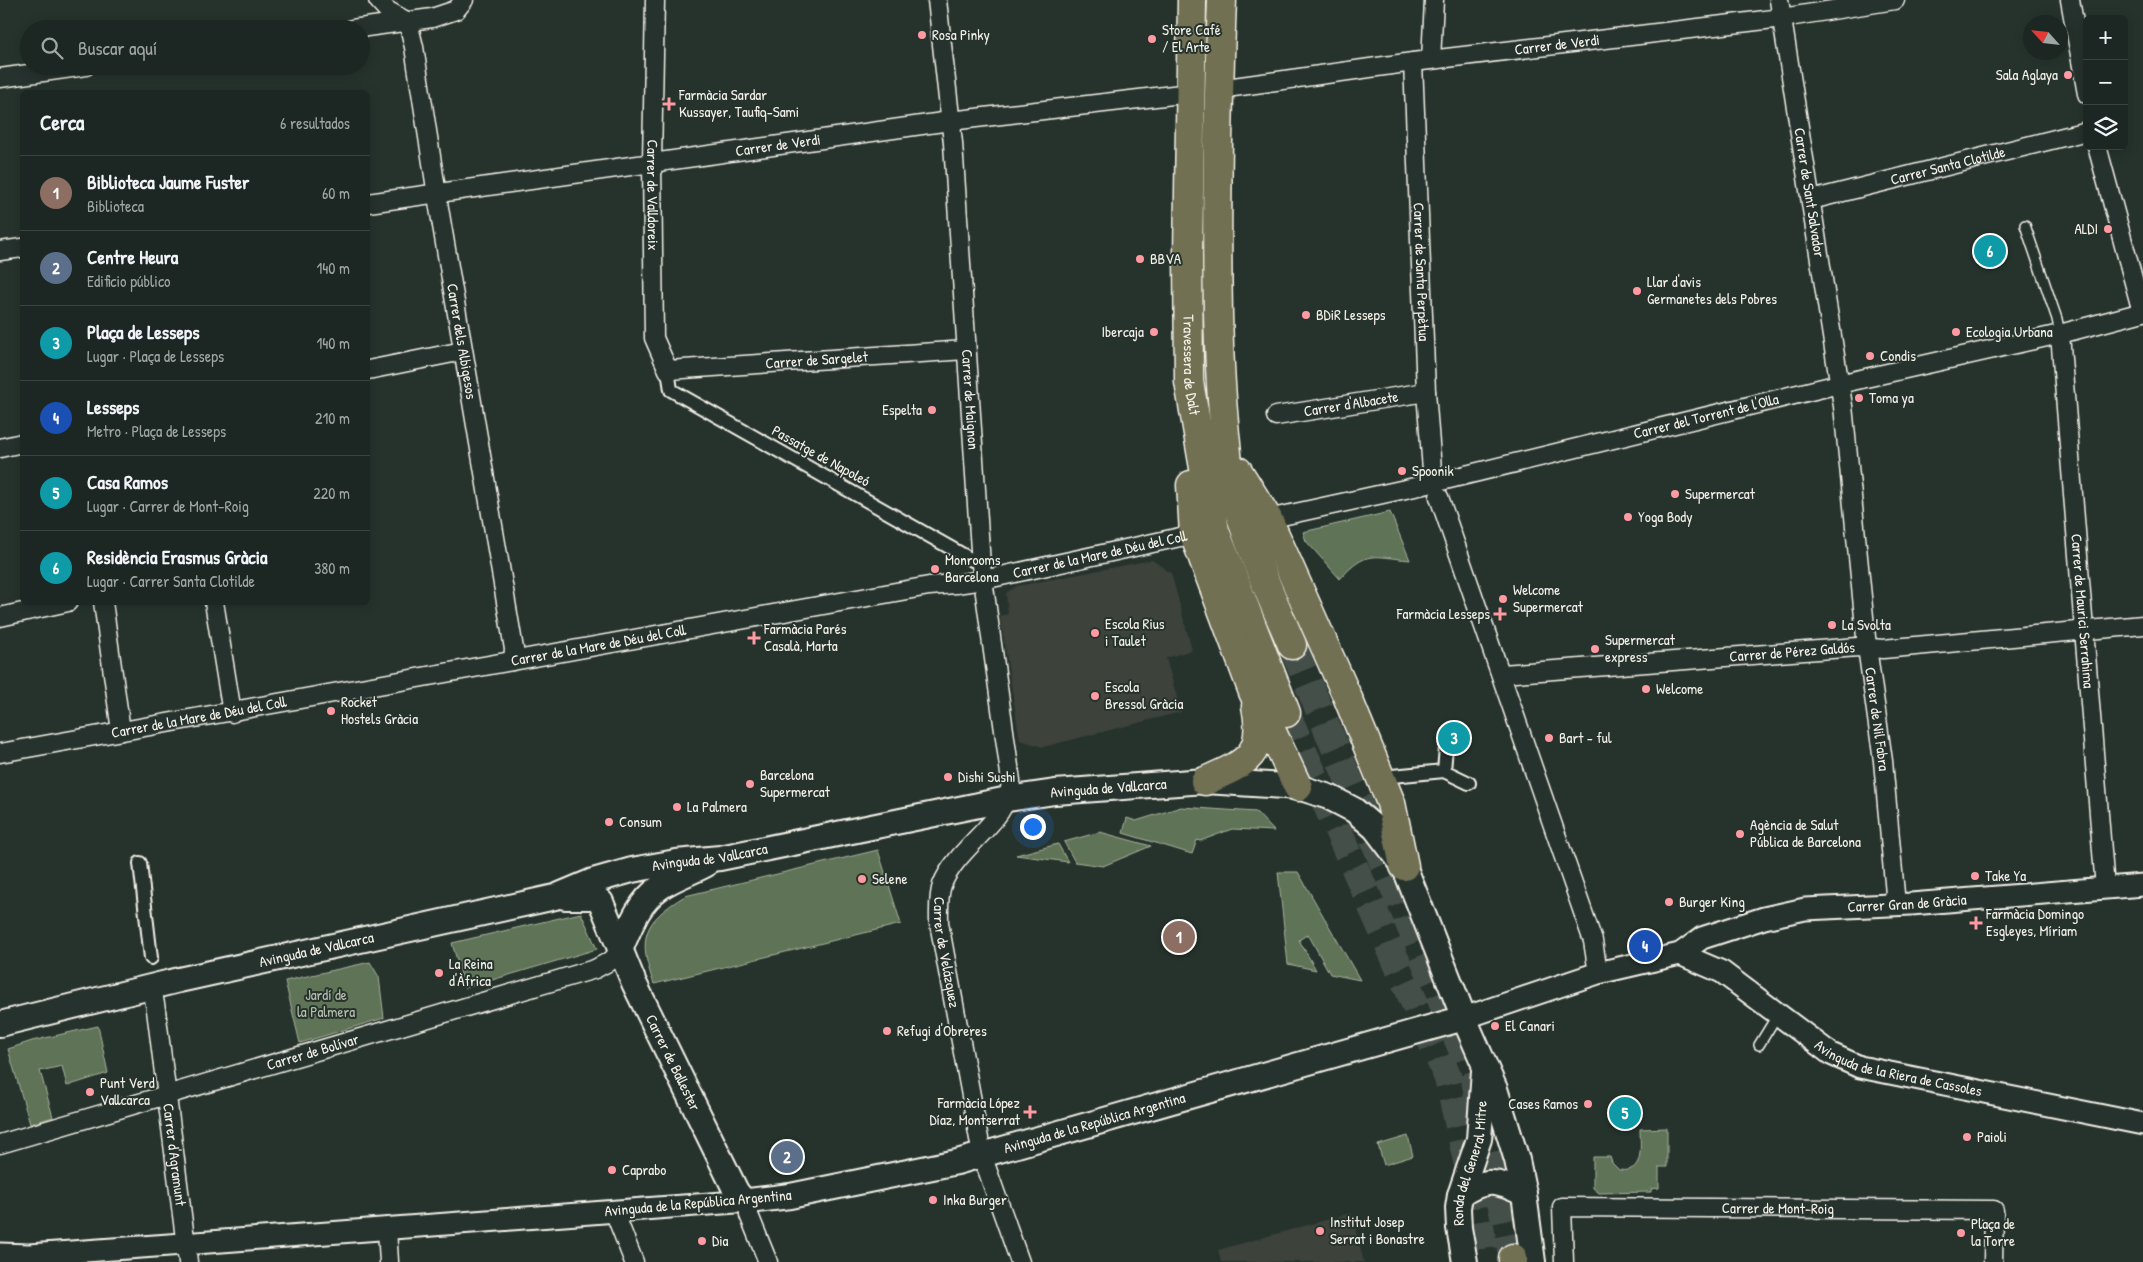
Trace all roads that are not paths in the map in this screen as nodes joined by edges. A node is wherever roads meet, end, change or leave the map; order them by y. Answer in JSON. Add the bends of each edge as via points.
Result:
{"nodes":[{"id":1,"x":378,"y":0,"type":"edge"},
{"id":2,"x":464,"y":0,"type":"edge"},
{"id":3,"x":938,"y":0,"type":"edge"},
{"id":4,"x":1192,"y":0,"type":"edge"},
{"id":5,"x":1222,"y":0,"type":"edge"},
{"id":6,"x":1434,"y":0,"type":"edge"},
{"id":7,"x":1779,"y":0,"type":"edge"},
{"id":8,"x":1895,"y":0,"type":"edge"},
{"id":9,"x":2070,"y":0,"type":"edge"},
{"id":10,"x":655,"y":9,"type":"edge"},
{"id":11,"x":1782,"y":18,"type":"junction"},
{"id":12,"x":408,"y":22,"type":"junction"},
{"id":13,"x":370,"y":27,"type":"edge"},
{"id":14,"x":1431,"y":60,"type":"junction"},
{"id":15,"x":1413,"y":62,"type":"junction"},
{"id":16,"x":2083,"y":72,"type":"edge"},
{"id":17,"x":22,"y":75,"type":"edge"},
{"id":18,"x":0,"y":78,"type":"edge"},
{"id":19,"x":1219,"y":89,"type":"junction"},
{"id":20,"x":1190,"y":93,"type":"junction"},
{"id":21,"x":950,"y":121,"type":"junction"},
{"id":22,"x":2083,"y":132,"type":"edge"},
{"id":23,"x":2099,"y":150,"type":"edge"},
{"id":24,"x":652,"y":162,"type":"junction"},
{"id":25,"x":437,"y":194,"type":"junction"},
{"id":26,"x":1811,"y":200,"type":"junction"},
{"id":27,"x":370,"y":203,"type":"edge"},
{"id":28,"x":2025,"y":225,"type":"dead end"},
{"id":29,"x":20,"y":248,"type":"edge"},
{"id":30,"x":0,"y":251,"type":"edge"},
{"id":31,"x":2143,"y":312,"type":"edge"},
{"id":32,"x":2060,"y":334,"type":"junction"},
{"id":33,"x":966,"y":350,"type":"junction"},
{"id":34,"x":463,"y":351,"type":"junction"},
{"id":35,"x":370,"y":370,"type":"edge"},
{"id":36,"x":668,"y":370,"type":"junction"},
{"id":37,"x":1839,"y":384,"type":"junction"},
{"id":38,"x":1426,"y":392,"type":"junction"},
{"id":39,"x":1276,"y":416,"type":"dead end"},
{"id":40,"x":20,"y":443,"type":"edge"},
{"id":41,"x":0,"y":448,"type":"edge"},
{"id":42,"x":1436,"y":490,"type":"junction"},
{"id":43,"x":1255,"y":522,"type":"junction"},
{"id":44,"x":1204,"y":532,"type":"junction"},
{"id":45,"x":972,"y":560,"type":"dead end"},
{"id":46,"x":983,"y":580,"type":"junction"},
{"id":47,"x":54,"y":605,"type":"edge"},
{"id":48,"x":103,"y":605,"type":"edge"},
{"id":49,"x":214,"y":605,"type":"edge"},
{"id":50,"x":0,"y":617,"type":"edge"},
{"id":51,"x":2143,"y":625,"type":"edge"},
{"id":52,"x":2083,"y":631,"type":"junction"},
{"id":53,"x":1292,"y":645,"type":"tunnel mouth"},
{"id":54,"x":1868,"y":647,"type":"junction"},
{"id":55,"x":514,"y":661,"type":"junction"},
{"id":56,"x":1502,"y":674,"type":"junction"},
{"id":57,"x":1253,"y":692,"type":"junction"},
{"id":58,"x":232,"y":712,"type":"junction"},
{"id":59,"x":1286,"y":713,"type":"tunnel mouth"},
{"id":60,"x":121,"y":731,"type":"junction"},
{"id":61,"x":1446,"y":748,"type":"dead end"},
{"id":62,"x":0,"y":753,"type":"edge"},
{"id":63,"x":1444,"y":772,"type":"junction"},
{"id":64,"x":1392,"y":776,"type":"dead end"},
{"id":65,"x":1205,"y":781,"type":"junction"},
{"id":66,"x":1469,"y":783,"type":"dead end"},
{"id":67,"x":1298,"y":787,"type":"junction"},
{"id":68,"x":1008,"y":799,"type":"junction"},
{"id":69,"x":720,"y":858,"type":"junction"},
{"id":70,"x":140,"y":864,"type":"dead end"},
{"id":71,"x":1404,"y":866,"type":"junction"},
{"id":72,"x":2143,"y":885,"type":"edge"},
{"id":73,"x":2106,"y":888,"type":"junction"},
{"id":74,"x":555,"y":896,"type":"junction"},
{"id":75,"x":1896,"y":905,"type":"junction"},
{"id":76,"x":620,"y":950,"type":"junction"},
{"id":77,"x":1680,"y":954,"type":"junction"},
{"id":78,"x":151,"y":958,"type":"dead end"},
{"id":79,"x":1598,"y":973,"type":"junction"},
{"id":80,"x":152,"y":988,"type":"junction"},
{"id":81,"x":1778,"y":1014,"type":"junction"},
{"id":82,"x":1464,"y":1018,"type":"junction"},
{"id":83,"x":0,"y":1024,"type":"edge"},
{"id":84,"x":1759,"y":1045,"type":"dead end"},
{"id":85,"x":1484,"y":1064,"type":"junction"},
{"id":86,"x":166,"y":1094,"type":"junction"},
{"id":87,"x":2143,"y":1124,"type":"edge"},
{"id":88,"x":0,"y":1144,"type":"edge"},
{"id":89,"x":982,"y":1155,"type":"junction"},
{"id":90,"x":1524,"y":1194,"type":"junction"},
{"id":91,"x":1460,"y":1196,"type":"junction"},
{"id":92,"x":749,"y":1201,"type":"junction"},
{"id":93,"x":614,"y":1211,"type":"junction"},
{"id":94,"x":387,"y":1229,"type":"junction"},
{"id":95,"x":187,"y":1253,"type":"edge"},
{"id":96,"x":0,"y":1254,"type":"edge"},
{"id":97,"x":1520,"y":1261,"type":"edge"},
{"id":98,"x":389,"y":1262,"type":"edge"},
{"id":99,"x":634,"y":1262,"type":"edge"},
{"id":100,"x":768,"y":1262,"type":"edge"},
{"id":101,"x":1020,"y":1262,"type":"edge"},
{"id":102,"x":1465,"y":1262,"type":"edge"},
{"id":103,"x":1564,"y":1262,"type":"edge"},
{"id":104,"x":1993,"y":1262,"type":"edge"}],
"edges":[{"from":1,"to":12,"type":"street","via":[[387,10]]},
{"from":2,"to":12,"type":"street","via":[[456,10]]},
{"from":3,"to":21,"type":"street","name":"Carrer de Maignon"},
{"from":4,"to":20,"type":"main road","name":"Travessera de Dalt"},
{"from":5,"to":19,"type":"main road","name":"Travessera de Dalt"},
{"from":6,"to":14,"type":"street"},
{"from":7,"to":11,"type":"street","name":"Carrer de Sant Salvador"},
{"from":8,"to":11,"type":"street","name":"Carrer de Verdi"},
{"from":9,"to":16,"type":"street"},
{"from":10,"to":24,"type":"street","name":"Carrer de Valldoreix"},
{"from":11,"to":14,"type":"street","name":"Carrer de Verdi"},
{"from":11,"to":26,"type":"street","name":"Carrer de Sant Salvador"},
{"from":12,"to":13,"type":"street"},
{"from":12,"to":25,"type":"street","name":"Carrer dels Albigesos"},
{"from":14,"to":15,"type":"street","name":"Carrer de Verdi"},
{"from":15,"to":19,"type":"street","name":"Carrer de Verdi"},
{"from":15,"to":38,"type":"street","name":"Carrer de Santa Perpètua"},
{"from":17,"to":18,"type":"street"},
{"from":19,"to":20,"type":"main road"},
{"from":19,"to":43,"type":"main road","name":"Travessera de Dalt","via":[[1217,268],[1220,384],[1230,474]]},
{"from":20,"to":21,"type":"street","name":"Carrer de Verdi"},
{"from":20,"to":44,"type":"main road","name":"Travessera de Dalt","via":[[1189,382]]},
{"from":21,"to":24,"type":"street","name":"Carrer de Verdi"},
{"from":21,"to":33,"type":"street","name":"Carrer de Maignon"},
{"from":22,"to":26,"type":"street","name":"Carrer Santa Clotilde"},
{"from":23,"to":31,"type":"street"},
{"from":24,"to":25,"type":"street","name":"Carrer de Verdi"},
{"from":24,"to":36,"type":"street","name":"Carrer de Valldoreix","via":[[654,338]]},
{"from":25,"to":27,"type":"street","name":"Carrer de Verdi"},
{"from":25,"to":34,"type":"street","name":"Carrer dels Albigesos"},
{"from":26,"to":37,"type":"street","name":"Carrer de Sant Salvador"},
{"from":28,"to":32,"type":"lane"},
{"from":29,"to":30,"type":"street"},
{"from":31,"to":32,"type":"street","name":"Carrer del Torrent de l'Olla"},
{"from":32,"to":37,"type":"street","name":"Carrer del Torrent de l'Olla"},
{"from":32,"to":52,"type":"street","name":"Carrer de Maurici Serrahima"},
{"from":33,"to":36,"type":"street","name":"Carrer de Sargelet"},
{"from":33,"to":46,"type":"street","name":"Carrer de Maignon"},
{"from":34,"to":35,"type":"street"},
{"from":34,"to":55,"type":"street","name":"Carrer dels Albigesos"},
{"from":36,"to":45,"type":"street","name":"Passatge de Napoleó","via":[[671,390]]},
{"from":37,"to":42,"type":"street","name":"Carrer del Torrent de l'Olla"},
{"from":37,"to":54,"type":"street","name":"Carrer de Nil Fabra"},
{"from":38,"to":39,"type":"street","name":"Carrer d'Albacete"},
{"from":38,"to":42,"type":"street","name":"Carrer de Santa Perpètua"},
{"from":40,"to":41,"type":"street"},
{"from":42,"to":43,"type":"street","name":"Carrer del Torrent de l'Olla"},
{"from":42,"to":56,"type":"street","name":"Carrer de Santa Perpètua"},
{"from":43,"to":44,"type":"main road"},
{"from":43,"to":53,"type":"main road","name":"Travessera de Dalt","via":[[1254,558]]},
{"from":43,"to":71,"type":"main road","via":[[1347,696],[1391,803]]},
{"from":44,"to":46,"type":"street","name":"Carrer de la Mare de Déu del Coll"},
{"from":44,"to":57,"type":"main road"},
{"from":44,"to":59,"type":"main road","name":"Travessera de Dalt"},
{"from":46,"to":55,"type":"street","name":"Carrer de la Mare de Déu del Coll","via":[[930,586]]},
{"from":46,"to":68,"type":"street","name":"Carrer de Maignon","via":[[1011,781]]},
{"from":47,"to":50,"type":"street"},
{"from":48,"to":60,"type":"street"},
{"from":49,"to":58,"type":"street"},
{"from":51,"to":52,"type":"street","name":"Carrer de Pérez Galdós"},
{"from":52,"to":54,"type":"street","name":"Carrer de Pérez Galdós","via":[[1883,649]]},
{"from":52,"to":73,"type":"street","name":"Carrer de Maurici Serrahima"},
{"from":54,"to":56,"type":"street","name":"Carrer de Pérez Galdós"},
{"from":54,"to":75,"type":"street","name":"Carrer de Nil Fabra","via":[[1883,760]]},
{"from":55,"to":58,"type":"street","name":"Carrer de la Mare de Déu del Coll"},
{"from":56,"to":79,"type":"street","name":"Carrer de Santa Perpètua","via":[[1593,941]]},
{"from":57,"to":65,"type":"main road","via":[[1260,726],[1256,745],[1243,762]]},
{"from":57,"to":67,"type":"main road"},
{"from":58,"to":60,"type":"street","name":"Carrer de la Mare de Déu del Coll"},
{"from":60,"to":62,"type":"street","name":"Carrer de la Mare de Déu del Coll"},
{"from":61,"to":63,"type":"street"},
{"from":63,"to":64,"type":"street"},
{"from":63,"to":66,"type":"street"},
{"from":65,"to":67,"type":"main road","name":"Avinguda de Vallcarca"},
{"from":65,"to":68,"type":"main road","name":"Avinguda de Vallcarca"},
{"from":67,"to":71,"type":"main road","name":"Avinguda de Vallcarca","via":[[1329,797],[1354,810],[1375,828]]},
{"from":68,"to":69,"type":"main road","name":"Avinguda de Vallcarca"},
{"from":68,"to":89,"type":"street","name":"Carrer de Velázquez","via":[[955,862],[944,881],[940,897],[939,923]]},
{"from":69,"to":74,"type":"main road","name":"Avinguda de Vallcarca","via":[[632,870]]},
{"from":69,"to":76,"type":"main road","via":[[659,888],[647,899],[630,925]]},
{"from":70,"to":78,"type":"street"},
{"from":71,"to":82,"type":"main road","name":"Avinguda de Vallcarca"},
{"from":72,"to":73,"type":"street","name":"Carrer Gran de Gràcia"},
{"from":73,"to":75,"type":"street","name":"Carrer Gran de Gràcia"},
{"from":74,"to":76,"type":"main road","name":"Carrer de Ballester","via":[[599,899]]},
{"from":74,"to":80,"type":"main road","name":"Avinguda de Vallcarca"},
{"from":75,"to":77,"type":"street","name":"Carrer Gran de Gràcia","via":[[1805,909],[1764,918],[1702,938]]},
{"from":76,"to":86,"type":"street","name":"Carrer de Bolívar","via":[[612,960],[595,968]]},
{"from":76,"to":92,"type":"main road","name":"Carrer de Ballester","via":[[736,1191],[743,1200]]},
{"from":77,"to":79,"type":"street"},
{"from":77,"to":81,"type":"street","name":"Avinguda de la Riera de Cassoles","via":[[1722,972]]},
{"from":79,"to":82,"type":"street"},
{"from":80,"to":83,"type":"main road","name":"Avinguda de Vallcarca"},
{"from":80,"to":86,"type":"street","name":"Carrer d'Agramunt"},
{"from":81,"to":84,"type":"lane"},
{"from":81,"to":87,"type":"street","name":"Avinguda de la Riera de Cassoles","via":[[1831,1054],[1860,1067]]},
{"from":82,"to":85,"type":"main road","name":"Ronda del General Mitre"},
{"from":82,"to":89,"type":"main road","name":"Avinguda de la República Argentina"},
{"from":85,"to":90,"type":"main road","name":"Ronda del General Mitre","via":[[1511,1138]]},
{"from":85,"to":91,"type":"main road","name":"Ronda del General Mitre","via":[[1479,1140]]},
{"from":86,"to":88,"type":"street","name":"Carrer de Bolívar"},
{"from":86,"to":95,"type":"street","name":"Carrer d'Agramunt"},
{"from":89,"to":92,"type":"main road","name":"Avinguda de la República Argentina","via":[[790,1196]]},
{"from":89,"to":101,"type":"street","name":"Carrer de Velázquez"},
{"from":90,"to":91,"type":"main road","via":[[1502,1183],[1490,1182]]},
{"from":90,"to":97,"type":"main road","name":"Ronda del General Mitre"},
{"from":91,"to":102,"type":"main road","name":"Ronda del General Mitre","via":[[1459,1228]]},
{"from":92,"to":93,"type":"street","name":"Avinguda de la República Argentina"},
{"from":92,"to":100,"type":"street","via":[[749,1215]]},
{"from":93,"to":94,"type":"street","name":"Avinguda de la República Argentina"},
{"from":93,"to":99,"type":"street"},
{"from":94,"to":95,"type":"street","name":"Avinguda de la República Argentina"},
{"from":94,"to":98,"type":"street"},
{"from":95,"to":96,"type":"street","name":"Avinguda de la República Argentina"},
{"from":103,"to":104,"type":"street","name":"Carrer de Mont-Roig","via":[[1562,1207],[1994,1210]]}]}
